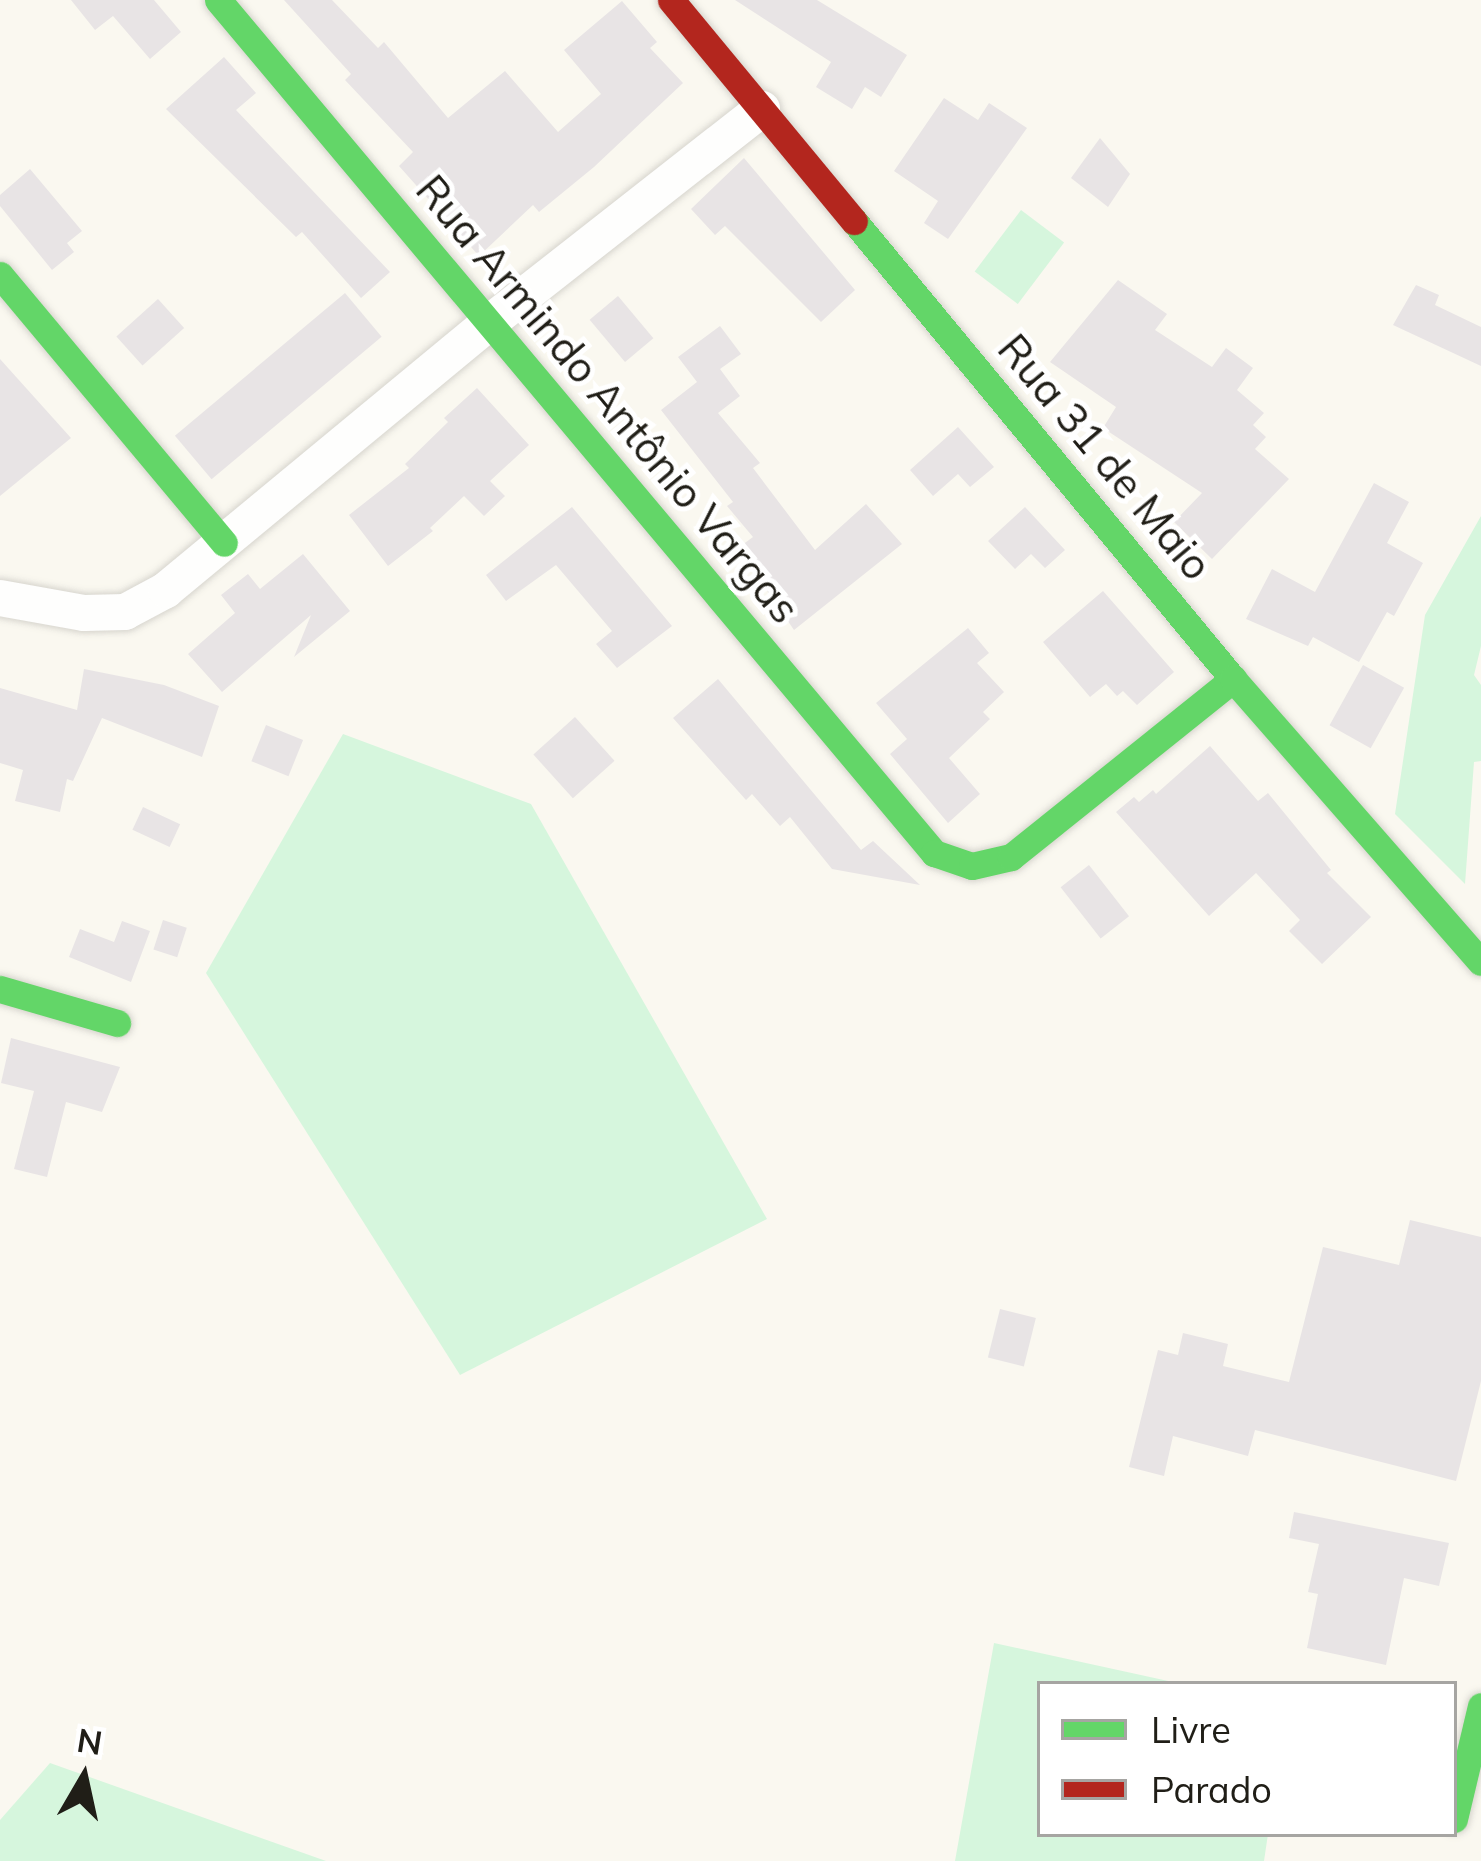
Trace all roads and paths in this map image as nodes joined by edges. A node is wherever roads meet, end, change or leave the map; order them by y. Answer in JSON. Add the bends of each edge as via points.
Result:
{"nodes":[{"id":1,"x":218,"y":0,"type":"edge"},
{"id":2,"x":671,"y":0,"type":"edge"},
{"id":3,"x":762,"y":110,"type":"junction"},
{"id":4,"x":0,"y":275,"type":"edge"},
{"id":5,"x":489,"y":323,"type":"junction"},
{"id":6,"x":224,"y":544,"type":"junction"},
{"id":7,"x":0,"y":598,"type":"edge"},
{"id":8,"x":1233,"y":679,"type":"junction"},
{"id":9,"x":1481,"y":962,"type":"edge"},
{"id":10,"x":0,"y":989,"type":"edge"},
{"id":11,"x":117,"y":1023,"type":"dead end"},
{"id":12,"x":1481,"y":1706,"type":"edge"},
{"id":13,"x":1457,"y":1806,"type":"edge"}],
"edges":[{"from":1,"to":5,"type":"street","name":"Rua Armindo Antônio Vargas"},
{"from":2,"to":3,"type":"street","name":"Rua 31 de Maio"},
{"from":3,"to":5,"type":"street"},
{"from":3,"to":8,"type":"street","name":"Rua 31 de Maio"},
{"from":4,"to":6,"type":"street"},
{"from":5,"to":6,"type":"street"},
{"from":5,"to":8,"type":"street","name":"Rua Armindo Antônio Vargas","via":[[934,853],[972,866],[1010,857]]},
{"from":6,"to":7,"type":"street","via":[[125,612]]},
{"from":8,"to":9,"type":"street","name":"Rua 31 de Maio"},
{"from":10,"to":11,"type":"street"},
{"from":12,"to":13,"type":"street"}]}
